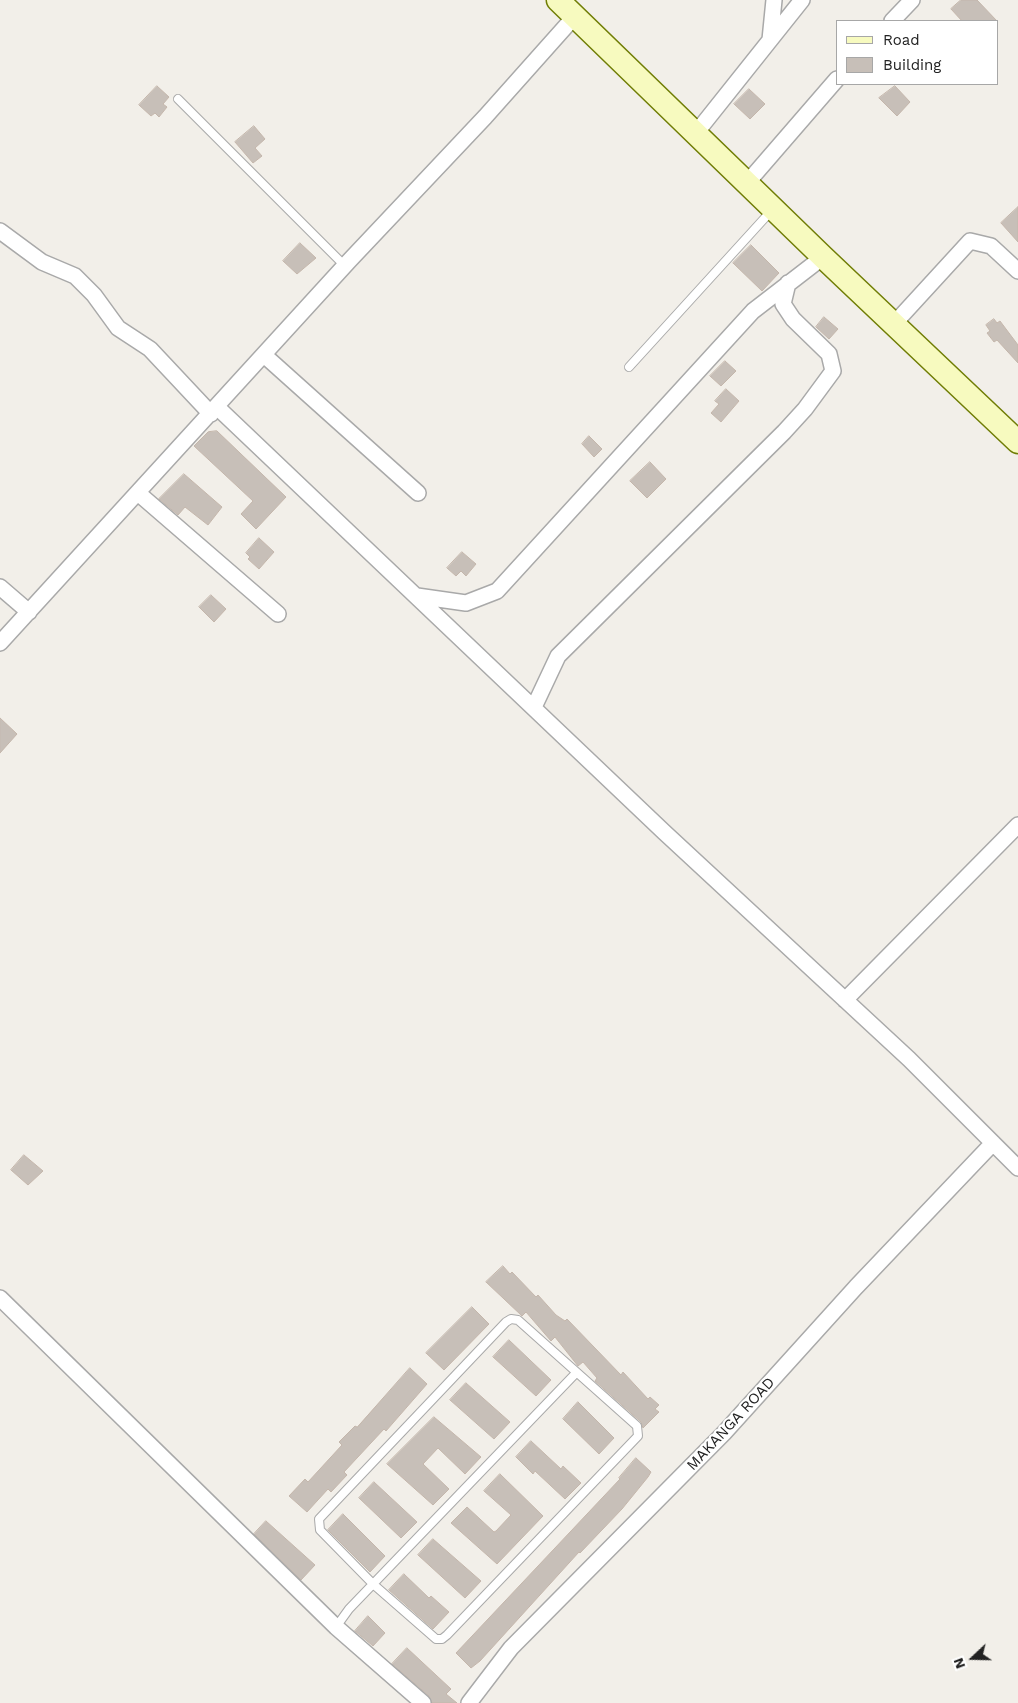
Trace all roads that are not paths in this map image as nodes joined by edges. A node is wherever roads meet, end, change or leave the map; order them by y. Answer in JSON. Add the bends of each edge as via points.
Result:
{"nodes":[{"id":1,"x":558,"y":0,"type":"edge"},
{"id":2,"x":774,"y":0,"type":"edge"},
{"id":3,"x":802,"y":0,"type":"edge"},
{"id":4,"x":912,"y":0,"type":"edge"},
{"id":5,"x":575,"y":16,"type":"junction"},
{"id":6,"x":893,"y":20,"type":"edge"},
{"id":7,"x":770,"y":40,"type":"junction"},
{"id":8,"x":836,"y":80,"type":"edge"},
{"id":9,"x":178,"y":99,"type":"dead end"},
{"id":10,"x":696,"y":133,"type":"junction"},
{"id":11,"x":747,"y":183,"type":"junction"},
{"id":12,"x":773,"y":209,"type":"junction"},
{"id":13,"x":0,"y":231,"type":"edge"},
{"id":14,"x":823,"y":257,"type":"junction"},
{"id":15,"x":345,"y":266,"type":"junction"},
{"id":16,"x":1018,"y":271,"type":"edge"},
{"id":17,"x":788,"y":283,"type":"junction"},
{"id":18,"x":894,"y":325,"type":"junction"},
{"id":19,"x":264,"y":354,"type":"junction"},
{"id":20,"x":629,"y":367,"type":"dead end"},
{"id":21,"x":214,"y":410,"type":"junction"},
{"id":22,"x":1018,"y":442,"type":"edge"},
{"id":23,"x":138,"y":493,"type":"junction"},
{"id":24,"x":418,"y":493,"type":"dead end"},
{"id":25,"x":0,"y":587,"type":"edge"},
{"id":26,"x":418,"y":596,"type":"junction"},
{"id":27,"x":29,"y":612,"type":"junction"},
{"id":28,"x":278,"y":614,"type":"dead end"},
{"id":29,"x":0,"y":643,"type":"edge"},
{"id":30,"x":534,"y":707,"type":"junction"},
{"id":31,"x":1018,"y":825,"type":"edge"},
{"id":32,"x":845,"y":1000,"type":"junction"},
{"id":33,"x":993,"y":1143,"type":"junction"},
{"id":34,"x":1018,"y":1168,"type":"edge"},
{"id":35,"x":1,"y":1301,"type":"edge"},
{"id":36,"x":576,"y":1373,"type":"junction"},
{"id":37,"x":372,"y":1584,"type":"junction"},
{"id":38,"x":336,"y":1627,"type":"junction"},
{"id":39,"x":423,"y":1703,"type":"edge"},
{"id":40,"x":469,"y":1703,"type":"edge"}],
"edges":[{"from":1,"to":5,"type":"street"},
{"from":2,"to":7,"type":"street"},
{"from":3,"to":7,"type":"street"},
{"from":4,"to":6,"type":"street"},
{"from":5,"to":10,"type":"street"},
{"from":5,"to":15,"type":"street"},
{"from":7,"to":10,"type":"street"},
{"from":8,"to":11,"type":"street"},
{"from":9,"to":15,"type":"lane"},
{"from":10,"to":11,"type":"street"},
{"from":11,"to":12,"type":"street"},
{"from":12,"to":14,"type":"street"},
{"from":12,"to":20,"type":"lane"},
{"from":13,"to":21,"type":"street","via":[[42,262],[75,276],[94,295],[118,328],[150,349]]},
{"from":14,"to":17,"type":"street"},
{"from":14,"to":18,"type":"street"},
{"from":15,"to":19,"type":"street"},
{"from":16,"to":18,"type":"street","via":[[991,246],[970,241]]},
{"from":17,"to":26,"type":"street","via":[[753,311],[497,591],[466,603]]},
{"from":17,"to":30,"type":"street","via":[[783,304],[793,319],[829,354],[833,371],[784,432],[558,656]]},
{"from":18,"to":22,"type":"street"},
{"from":19,"to":21,"type":"street"},
{"from":19,"to":24,"type":"street"},
{"from":21,"to":23,"type":"street"},
{"from":21,"to":26,"type":"street"},
{"from":23,"to":27,"type":"street"},
{"from":23,"to":28,"type":"street"},
{"from":25,"to":27,"type":"street"},
{"from":26,"to":30,"type":"street"},
{"from":27,"to":29,"type":"street"},
{"from":30,"to":32,"type":"street"},
{"from":31,"to":32,"type":"street"},
{"from":32,"to":33,"type":"street"},
{"from":33,"to":34,"type":"street"},
{"from":33,"to":40,"type":"street","name":"MAKANGA ROAD","via":[[724,1433],[511,1648]]},
{"from":35,"to":38,"type":"street"},
{"from":36,"to":37,"type":"lane"},
{"from":36,"to":37,"type":"lane","via":[[518,1320],[511,1320],[499,1329],[319,1519],[320,1530]]},
{"from":36,"to":37,"type":"lane","via":[[637,1426],[638,1436],[447,1635],[436,1639]]},
{"from":37,"to":38,"type":"lane"},
{"from":38,"to":39,"type":"street"}]}
